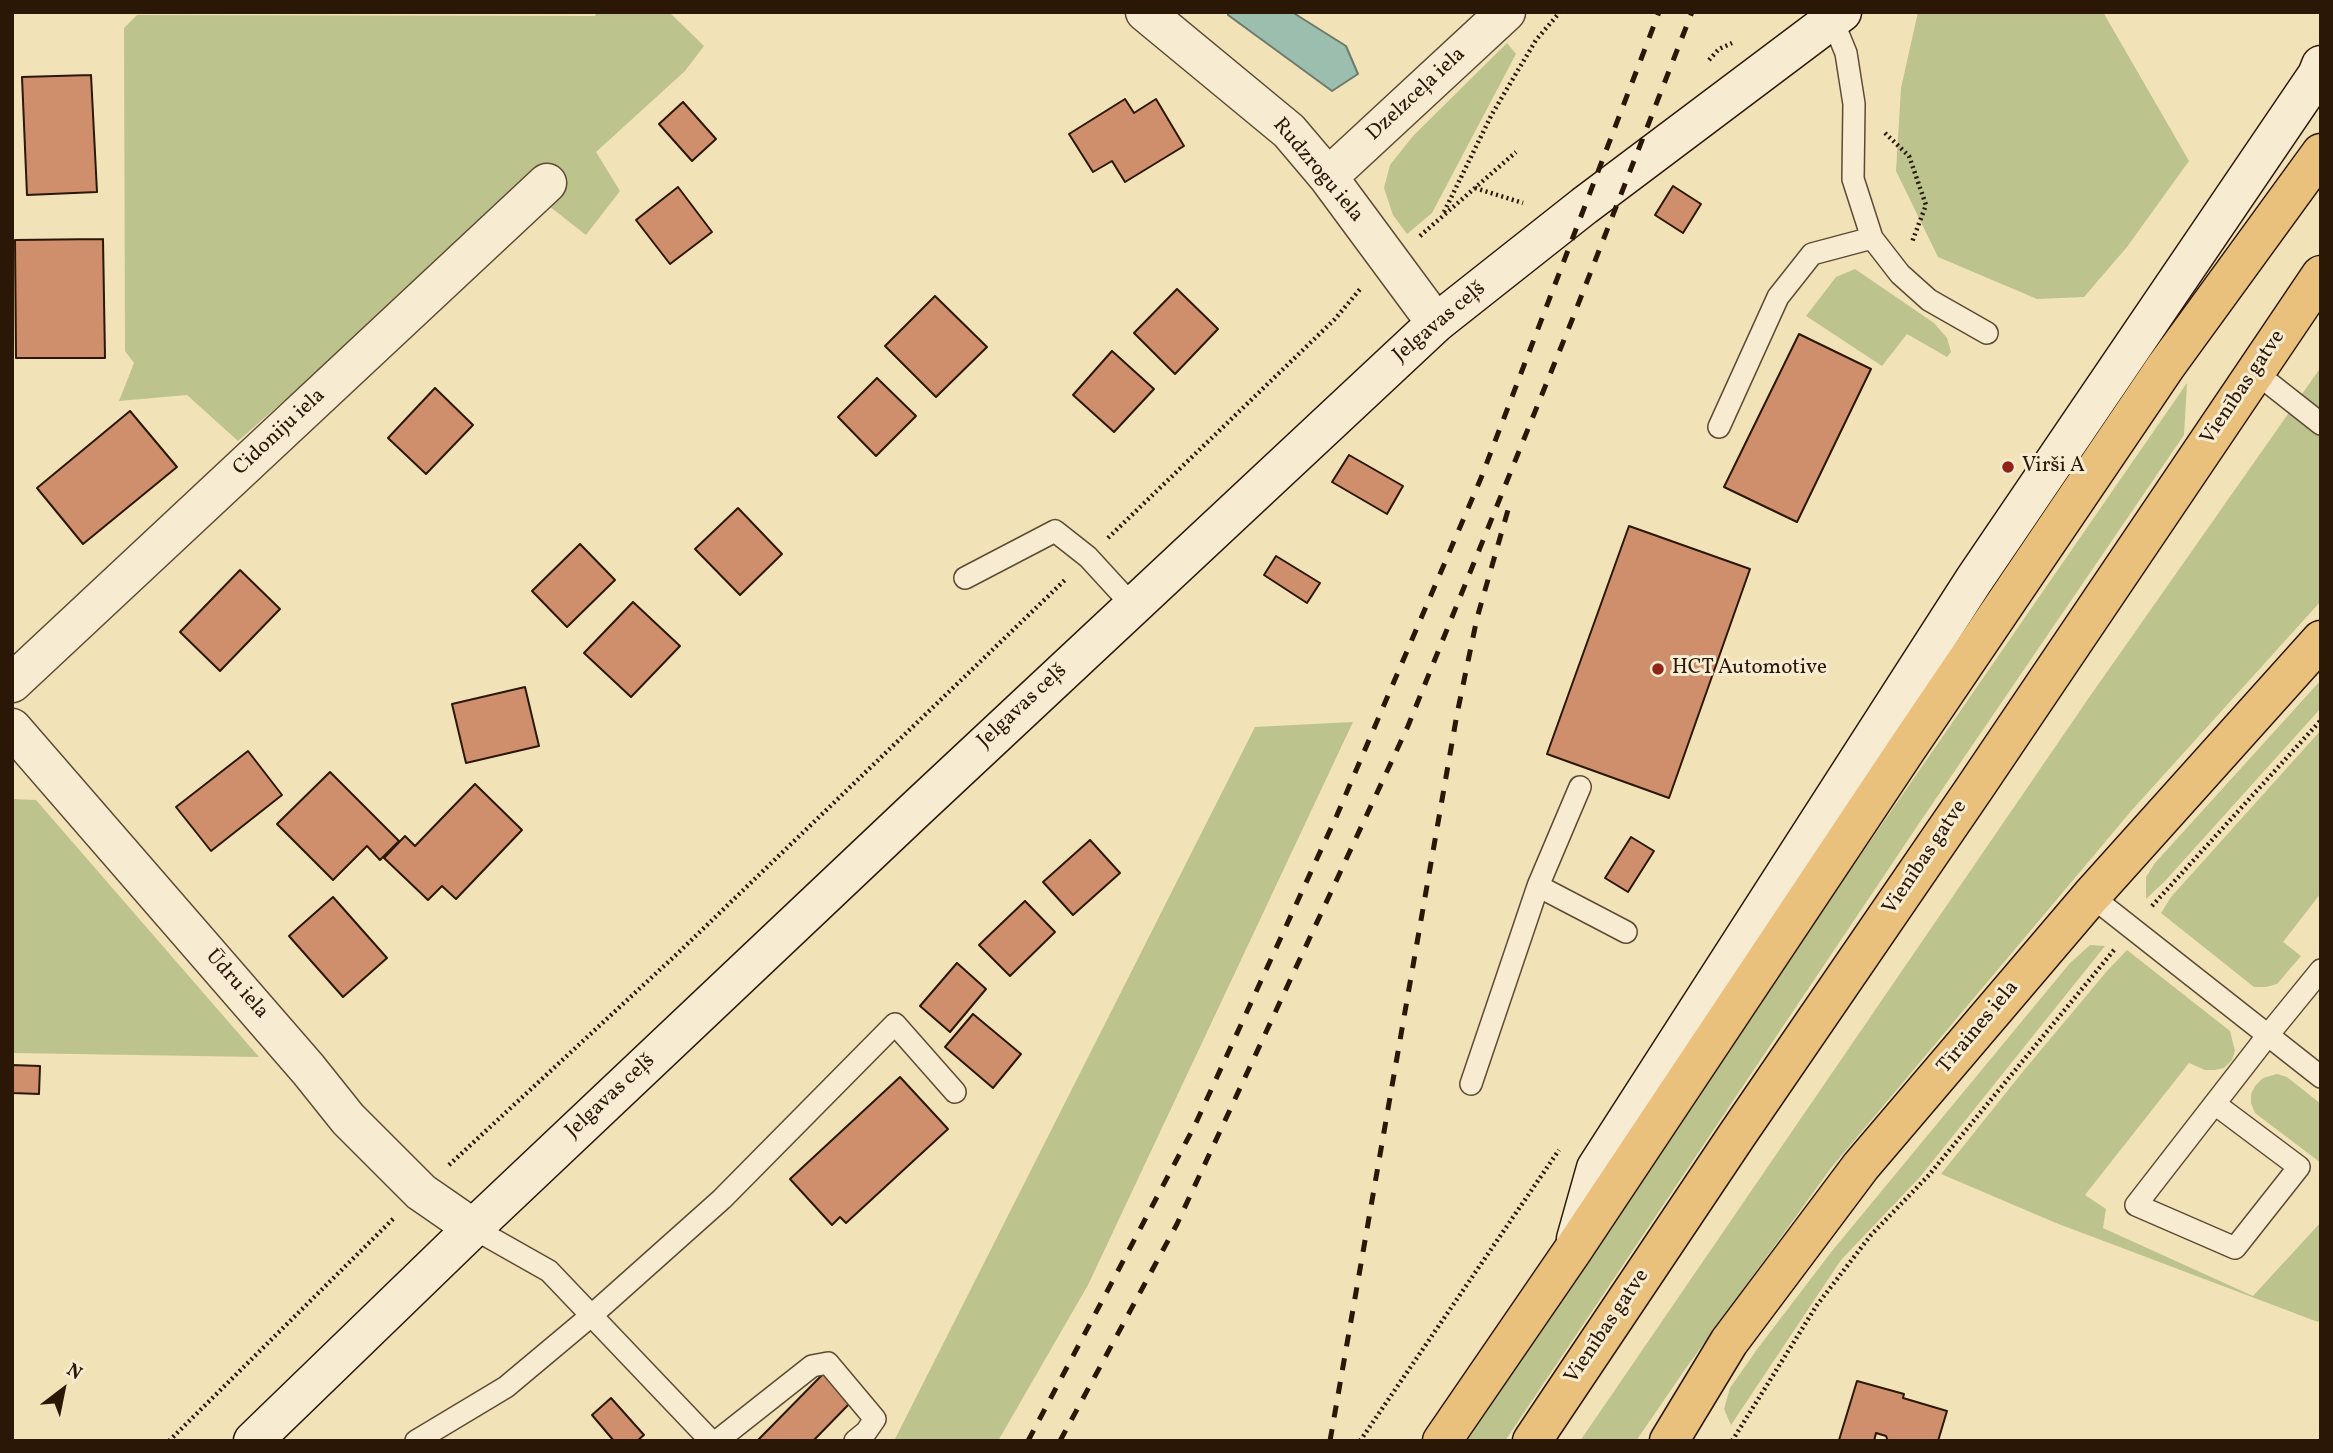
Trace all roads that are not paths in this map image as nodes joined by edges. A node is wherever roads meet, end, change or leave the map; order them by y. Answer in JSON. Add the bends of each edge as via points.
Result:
{"nodes":[{"id":1,"x":1144,"y":12,"type":"edge"},
{"id":2,"x":1506,"y":12,"type":"edge"},
{"id":3,"x":1837,"y":16,"type":"edge"},
{"id":4,"x":2321,"y":65,"type":"edge"},
{"id":5,"x":2321,"y":153,"type":"edge"},
{"id":6,"x":1328,"y":177,"type":"junction"},
{"id":7,"x":547,"y":183,"type":"dead end"},
{"id":8,"x":1872,"y":238,"type":"junction"},
{"id":9,"x":2321,"y":275,"type":"edge"},
{"id":10,"x":1436,"y":324,"type":"junction"},
{"id":11,"x":1987,"y":333,"type":"dead end"},
{"id":12,"x":2255,"y":372,"type":"junction"},
{"id":13,"x":2321,"y":424,"type":"edge"},
{"id":14,"x":1719,"y":427,"type":"dead end"},
{"id":15,"x":965,"y":578,"type":"dead end"},
{"id":16,"x":1132,"y":605,"type":"junction"},
{"id":17,"x":2321,"y":640,"type":"edge"},
{"id":18,"x":12,"y":683,"type":"edge"},
{"id":19,"x":12,"y":728,"type":"edge"},
{"id":20,"x":1580,"y":787,"type":"dead end"},
{"id":21,"x":1538,"y":886,"type":"junction"},
{"id":22,"x":2091,"y":896,"type":"junction"},
{"id":23,"x":1626,"y":932,"type":"dead end"},
{"id":24,"x":2321,"y":970,"type":"edge"},
{"id":25,"x":2268,"y":1035,"type":"junction"},
{"id":26,"x":2321,"y":1077,"type":"edge"},
{"id":27,"x":1471,"y":1084,"type":"dead end"},
{"id":28,"x":955,"y":1092,"type":"dead end"},
{"id":29,"x":2215,"y":1104,"type":"junction"},
{"id":30,"x":472,"y":1228,"type":"junction"},
{"id":31,"x":1573,"y":1250,"type":"junction"},
{"id":32,"x":592,"y":1315,"type":"junction"},
{"id":33,"x":253,"y":1441,"type":"edge"},
{"id":34,"x":416,"y":1441,"type":"edge"},
{"id":35,"x":711,"y":1441,"type":"edge"},
{"id":36,"x":718,"y":1441,"type":"edge"},
{"id":37,"x":855,"y":1441,"type":"edge"},
{"id":38,"x":1442,"y":1441,"type":"edge"},
{"id":39,"x":1532,"y":1441,"type":"edge"},
{"id":40,"x":1669,"y":1441,"type":"edge"}],
"edges":[{"from":1,"to":6,"type":"main road","name":"Rudzrogu iela","via":[[1289,131]]},
{"from":2,"to":6,"type":"main road","name":"Dzelzceļa iela"},
{"from":3,"to":8,"type":"lane","via":[[1854,104],[1853,179]]},
{"from":3,"to":10,"type":"main road","name":"Jelgavas ceļš"},
{"from":4,"to":31,"type":"main road","via":[[1973,580],[1596,1168]]},
{"from":5,"to":31,"type":"highway","via":[[2159,377]]},
{"from":6,"to":10,"type":"main road","name":"Rudzrogu iela"},
{"from":7,"to":18,"type":"main road","name":"Cidoniju iela"},
{"from":8,"to":11,"type":"lane","via":[[1900,274],[1929,300]]},
{"from":8,"to":14,"type":"lane","via":[[1812,254],[1777,297]]},
{"from":9,"to":12,"type":"highway","name":"Vienības gatve"},
{"from":10,"to":16,"type":"main road","name":"Jelgavas ceļš"},
{"from":12,"to":13,"type":"lane"},
{"from":12,"to":39,"type":"highway","name":"Vienības gatve"},
{"from":15,"to":16,"type":"lane","via":[[1055,531],[1088,557]]},
{"from":16,"to":30,"type":"main road","name":"Jelgavas ceļš"},
{"from":17,"to":22,"type":"highway","name":"Tīraines iela"},
{"from":19,"to":30,"type":"main road","name":"Ūdru iela","via":[[348,1119],[421,1192]]},
{"from":20,"to":21,"type":"lane"},
{"from":21,"to":23,"type":"lane"},
{"from":21,"to":27,"type":"lane"},
{"from":22,"to":25,"type":"lane"},
{"from":22,"to":40,"type":"highway","name":"Tīraines iela","via":[[1861,1166],[1729,1342]]},
{"from":24,"to":25,"type":"lane"},
{"from":25,"to":26,"type":"lane"},
{"from":25,"to":29,"type":"lane"},
{"from":28,"to":32,"type":"lane","via":[[895,1024],[722,1199]]},
{"from":29,"to":29,"type":"lane","via":[[2136,1205],[2235,1248],[2298,1167]]},
{"from":30,"to":32,"type":"lane","via":[[549,1271]]},
{"from":30,"to":33,"type":"main road","name":"Jelgavas ceļš"},
{"from":31,"to":38,"type":"highway"},
{"from":32,"to":34,"type":"lane","via":[[506,1387]]},
{"from":32,"to":35,"type":"lane"},
{"from":36,"to":37,"type":"lane","via":[[812,1366],[828,1363],[875,1419]]}]}
